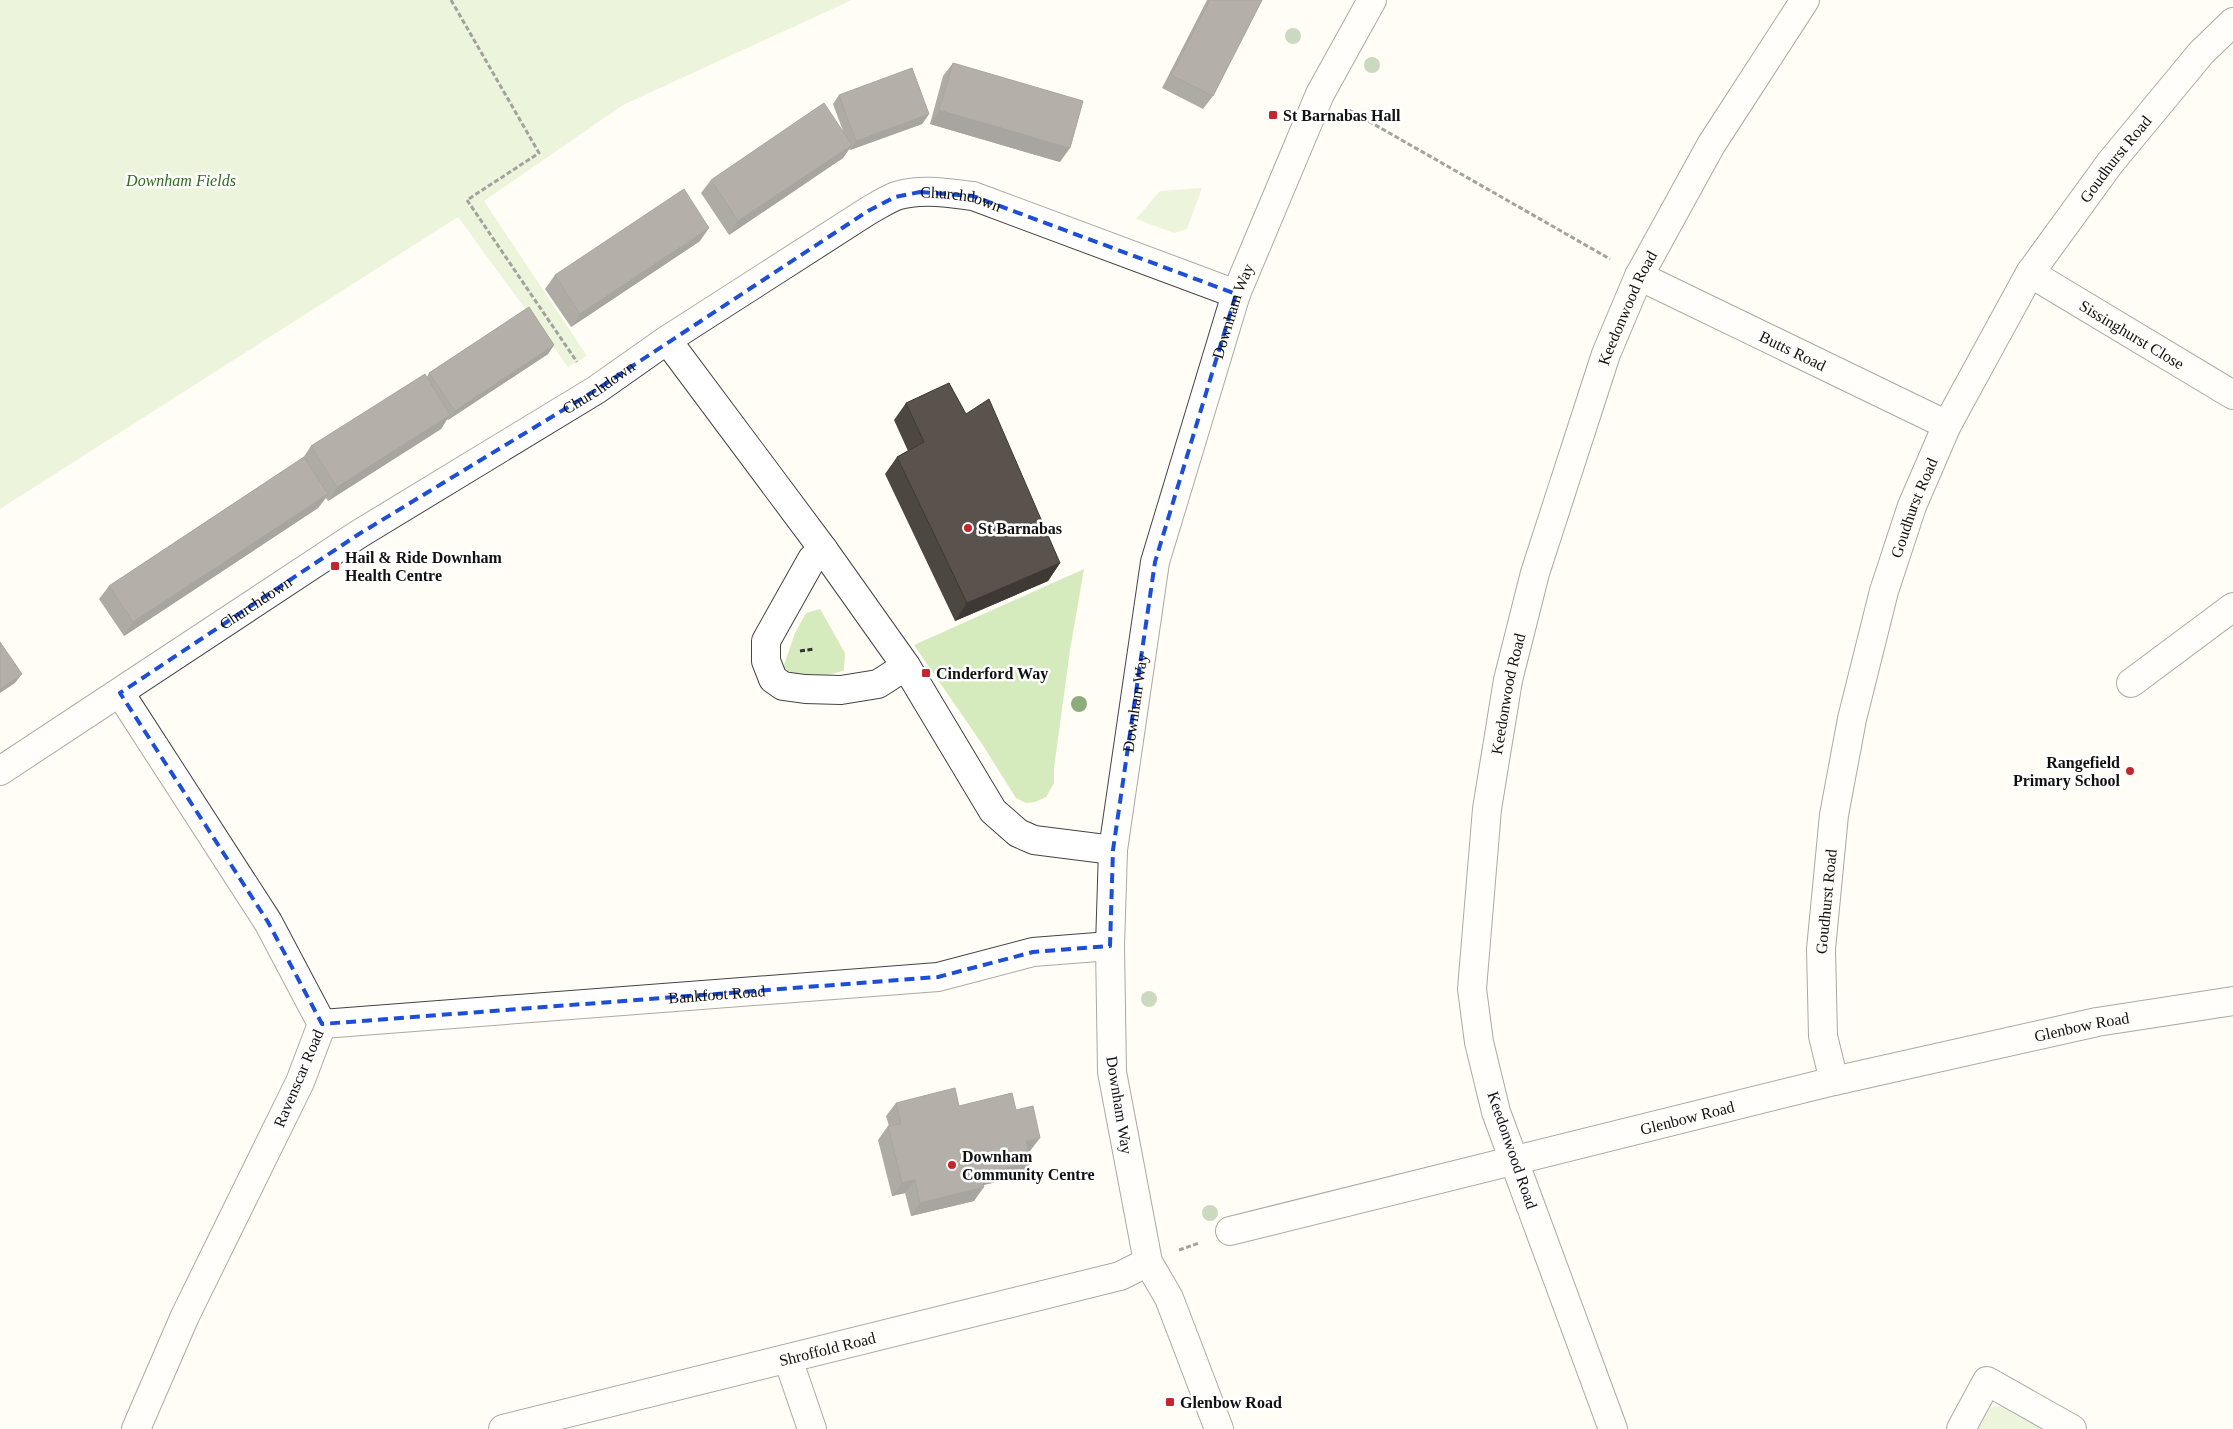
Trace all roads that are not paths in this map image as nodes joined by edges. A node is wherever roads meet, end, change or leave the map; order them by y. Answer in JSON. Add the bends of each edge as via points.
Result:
{"nodes":[{"id":1,"x":1372,"y":0,"type":"edge"},
{"id":2,"x":1805,"y":0,"type":"edge"},
{"id":3,"x":2233,"y":22,"type":"edge"},
{"id":4,"x":2030,"y":273,"type":"junction"},
{"id":5,"x":1639,"y":276,"type":"junction"},
{"id":6,"x":1236,"y":294,"type":"junction"},
{"id":7,"x":667,"y":340,"type":"junction"},
{"id":8,"x":2233,"y":394,"type":"edge"},
{"id":9,"x":1947,"y":425,"type":"junction"},
{"id":10,"x":823,"y":550,"type":"junction"},
{"id":11,"x":2233,"y":607,"type":"edge"},
{"id":12,"x":906,"y":666,"type":"junction"},
{"id":13,"x":2130,"y":683,"type":"dead end"},
{"id":14,"x":120,"y":693,"type":"junction"},
{"id":15,"x":0,"y":771,"type":"edge"},
{"id":16,"x":1113,"y":850,"type":"junction"},
{"id":17,"x":1110,"y":946,"type":"junction"},
{"id":18,"x":2233,"y":1001,"type":"edge"},
{"id":19,"x":322,"y":1024,"type":"junction"},
{"id":20,"x":1834,"y":1081,"type":"junction"},
{"id":21,"x":1515,"y":1162,"type":"junction"},
{"id":22,"x":1230,"y":1231,"type":"road end"},
{"id":23,"x":1148,"y":1262,"type":"junction"},
{"id":24,"x":788,"y":1359,"type":"junction"},
{"id":25,"x":136,"y":1429,"type":"edge"},
{"id":26,"x":503,"y":1429,"type":"edge"},
{"id":27,"x":812,"y":1429,"type":"edge"},
{"id":28,"x":1220,"y":1429,"type":"edge"},
{"id":29,"x":1613,"y":1429,"type":"edge"},
{"id":30,"x":1961,"y":1429,"type":"edge"},
{"id":31,"x":2072,"y":1429,"type":"edge"}],
"edges":[{"from":1,"to":6,"type":"street","name":"Downham Way","via":[[1320,94]]},
{"from":2,"to":5,"type":"street","name":"Keedonwood Road","via":[[1712,145]]},
{"from":3,"to":4,"type":"street","name":"Goudhurst Road","via":[[2201,53],[2110,162]]},
{"from":4,"to":8,"type":"street","name":"Sissinghurst Close"},
{"from":4,"to":9,"type":"street","name":"Goudhurst Road"},
{"from":5,"to":9,"type":"street","name":"Butts Road"},
{"from":5,"to":21,"type":"street","name":"Keedonwood Road","via":[[1606,354],[1535,573],[1508,680],[1487,809],[1472,989],[1496,1112]]},
{"from":6,"to":7,"type":"street","name":"Churchdown","via":[[973,196],[920,192],[895,196],[868,211]]},
{"from":6,"to":16,"type":"street","name":"Downham Way","via":[[1155,562]]},
{"from":7,"to":10,"type":"street"},
{"from":7,"to":14,"type":"street","name":"Churchdown","via":[[596,390],[359,534]]},
{"from":9,"to":20,"type":"street","name":"Goudhurst Road","via":[[1912,506],[1884,591],[1852,719],[1834,815],[1821,950],[1823,1036]]},
{"from":10,"to":12,"type":"street"},
{"from":10,"to":12,"type":"street","via":[[812,559],[766,641],[766,661],[774,679],[783,686],[805,690],[842,690],[878,684]]},
{"from":11,"to":13,"type":"street"},
{"from":12,"to":16,"type":"street","via":[[993,811],[1018,833],[1034,840]]},
{"from":14,"to":15,"type":"street","name":"Churchdown"},
{"from":14,"to":19,"type":"street","name":"Ravenscar Road","via":[[268,922]]},
{"from":16,"to":17,"type":"street","name":"Downham Way"},
{"from":17,"to":19,"type":"street","name":"Bankfoot Road","via":[[1033,952],[938,977]]},
{"from":17,"to":23,"type":"street","name":"Downham Way","via":[[1112,1072]]},
{"from":18,"to":20,"type":"street","name":"Glenbow Road","via":[[2097,1022]]},
{"from":19,"to":25,"type":"street","name":"Ravenscar Road","via":[[300,1082],[185,1316]]},
{"from":20,"to":21,"type":"street","name":"Glenbow Road"},
{"from":21,"to":22,"type":"street","name":"Glenbow Road"},
{"from":21,"to":29,"type":"street","name":"Keedonwood Road"},
{"from":23,"to":24,"type":"street","name":"Shroffold Road","via":[[1120,1276]]},
{"from":23,"to":28,"type":"street","name":"Downham Way","via":[[1169,1298]]},
{"from":24,"to":26,"type":"street","name":"Shroffold Road"},
{"from":24,"to":27,"type":"street"},
{"from":30,"to":31,"type":"street","via":[[1987,1381]]}]}
